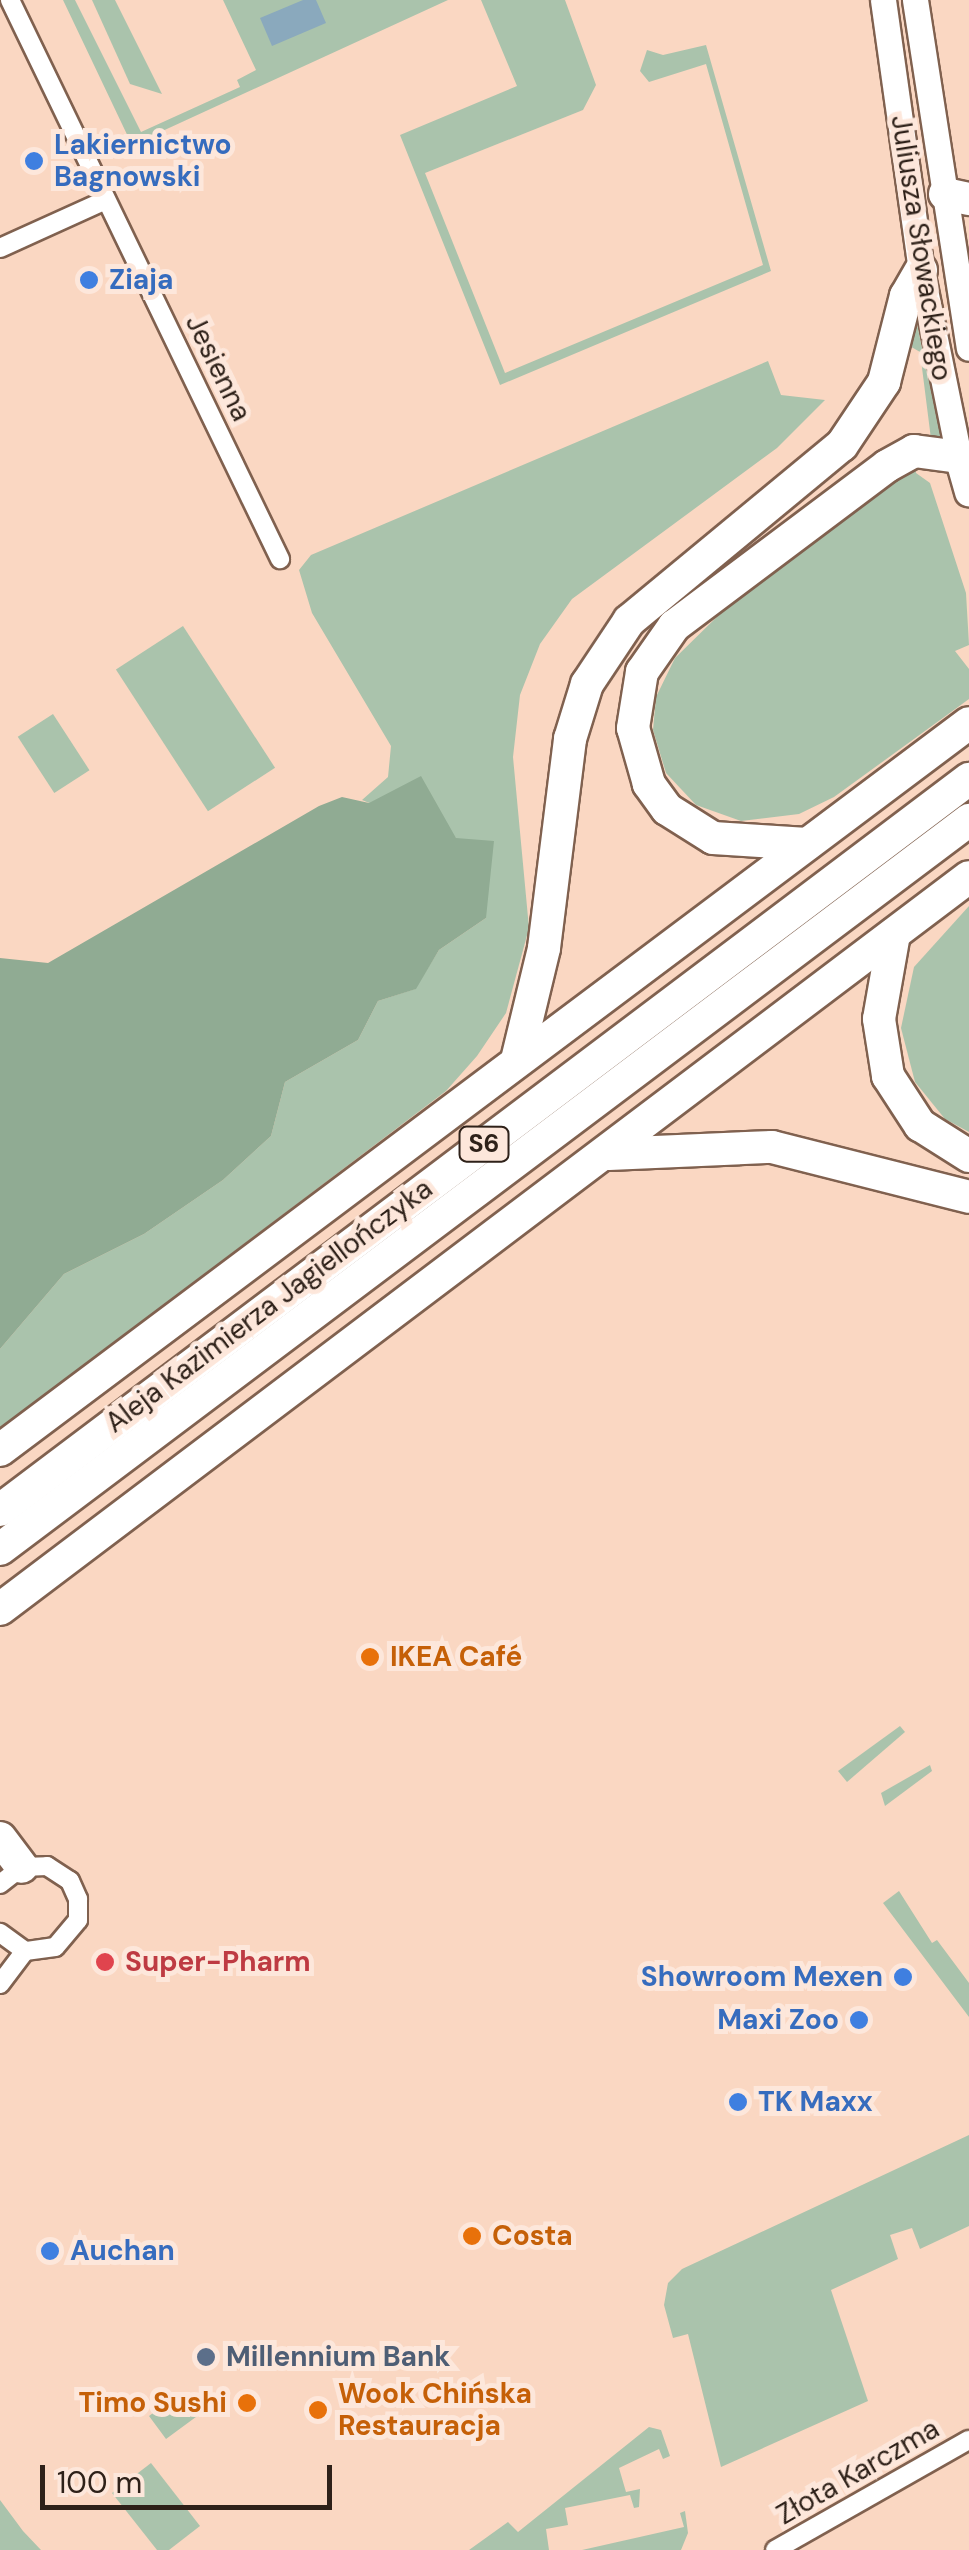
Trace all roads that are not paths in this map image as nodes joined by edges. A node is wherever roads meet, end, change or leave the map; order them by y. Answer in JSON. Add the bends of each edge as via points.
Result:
{"nodes":[{"id":1,"x":10,"y":0,"type":"edge"},
{"id":2,"x":883,"y":0,"type":"edge"},
{"id":3,"x":916,"y":0,"type":"edge"},
{"id":4,"x":957,"y":196,"type":"edge"},
{"id":5,"x":106,"y":200,"type":"junction"},
{"id":6,"x":0,"y":248,"type":"edge"},
{"id":7,"x":921,"y":270,"type":"junction"},
{"id":8,"x":969,"y":348,"type":"edge"},
{"id":9,"x":959,"y":457,"type":"junction"},
{"id":10,"x":969,"y":494,"type":"edge"},
{"id":11,"x":280,"y":560,"type":"dead end"},
{"id":12,"x":969,"y":724,"type":"edge"},
{"id":13,"x":969,"y":779,"type":"edge"},
{"id":14,"x":969,"y":820,"type":"edge"},
{"id":15,"x":807,"y":844,"type":"junction"},
{"id":16,"x":969,"y":877,"type":"edge"},
{"id":17,"x":894,"y":934,"type":"junction"},
{"id":18,"x":517,"y":1060,"type":"junction"},
{"id":19,"x":608,"y":1154,"type":"junction"},
{"id":20,"x":969,"y":1156,"type":"edge"},
{"id":21,"x":969,"y":1197,"type":"edge"},
{"id":22,"x":0,"y":1450,"type":"edge"},
{"id":23,"x":0,"y":1510,"type":"edge"},
{"id":24,"x":0,"y":1548,"type":"edge"},
{"id":25,"x":0,"y":1609,"type":"edge"},
{"id":26,"x":0,"y":1838,"type":"edge"},
{"id":27,"x":11,"y":1876,"type":"edge"},
{"id":28,"x":2,"y":1940,"type":"edge"},
{"id":29,"x":25,"y":1951,"type":"junction"},
{"id":30,"x":0,"y":1984,"type":"edge"},
{"id":31,"x":969,"y":2440,"type":"edge"},
{"id":32,"x":774,"y":2550,"type":"edge"}],
"edges":[{"from":1,"to":5,"type":"street","name":"Jesienna"},
{"from":2,"to":7,"type":"main road","name":"Juliusza Słowackiego"},
{"from":3,"to":4,"type":"main road","name":"Juliusza Słowackiego"},
{"from":4,"to":8,"type":"main road","name":"Juliusza Słowackiego"},
{"from":5,"to":6,"type":"street"},
{"from":5,"to":11,"type":"street","name":"Jesienna"},
{"from":7,"to":9,"type":"main road","name":"Juliusza Słowackiego"},
{"from":7,"to":18,"type":"highway","via":[[906,296],[884,382],[842,446],[779,503],[665,587],[629,621],[587,684],[570,739],[544,948]]},
{"from":9,"to":10,"type":"main road","name":"Juliusza Słowackiego"},
{"from":9,"to":15,"type":"highway","via":[[914,451],[887,466],[674,626],[642,672],[632,728],[649,784],[667,808],[713,838]]},
{"from":12,"to":15,"type":"highway"},
{"from":13,"to":23,"type":"highway","name":"Aleja Kazimierza Jagiellończyka","number":"S6"},
{"from":14,"to":24,"type":"highway","name":"Aleja Kazimierza Jagiellończyka","number":"S6"},
{"from":15,"to":18,"type":"highway"},
{"from":16,"to":17,"type":"highway"},
{"from":17,"to":19,"type":"highway"},
{"from":17,"to":20,"type":"highway","via":[[879,1019],[888,1076],[920,1125]]},
{"from":18,"to":22,"type":"highway"},
{"from":19,"to":21,"type":"highway","via":[[772,1147]]},
{"from":19,"to":25,"type":"highway"},
{"from":26,"to":27,"type":"highway"},
{"from":27,"to":29,"type":"street","via":[[60,1872],[78,1900],[68,1938],[56,1947]]},
{"from":28,"to":29,"type":"street"},
{"from":29,"to":30,"type":"street"},
{"from":31,"to":32,"type":"street","name":"Złota Karczma"}]}
